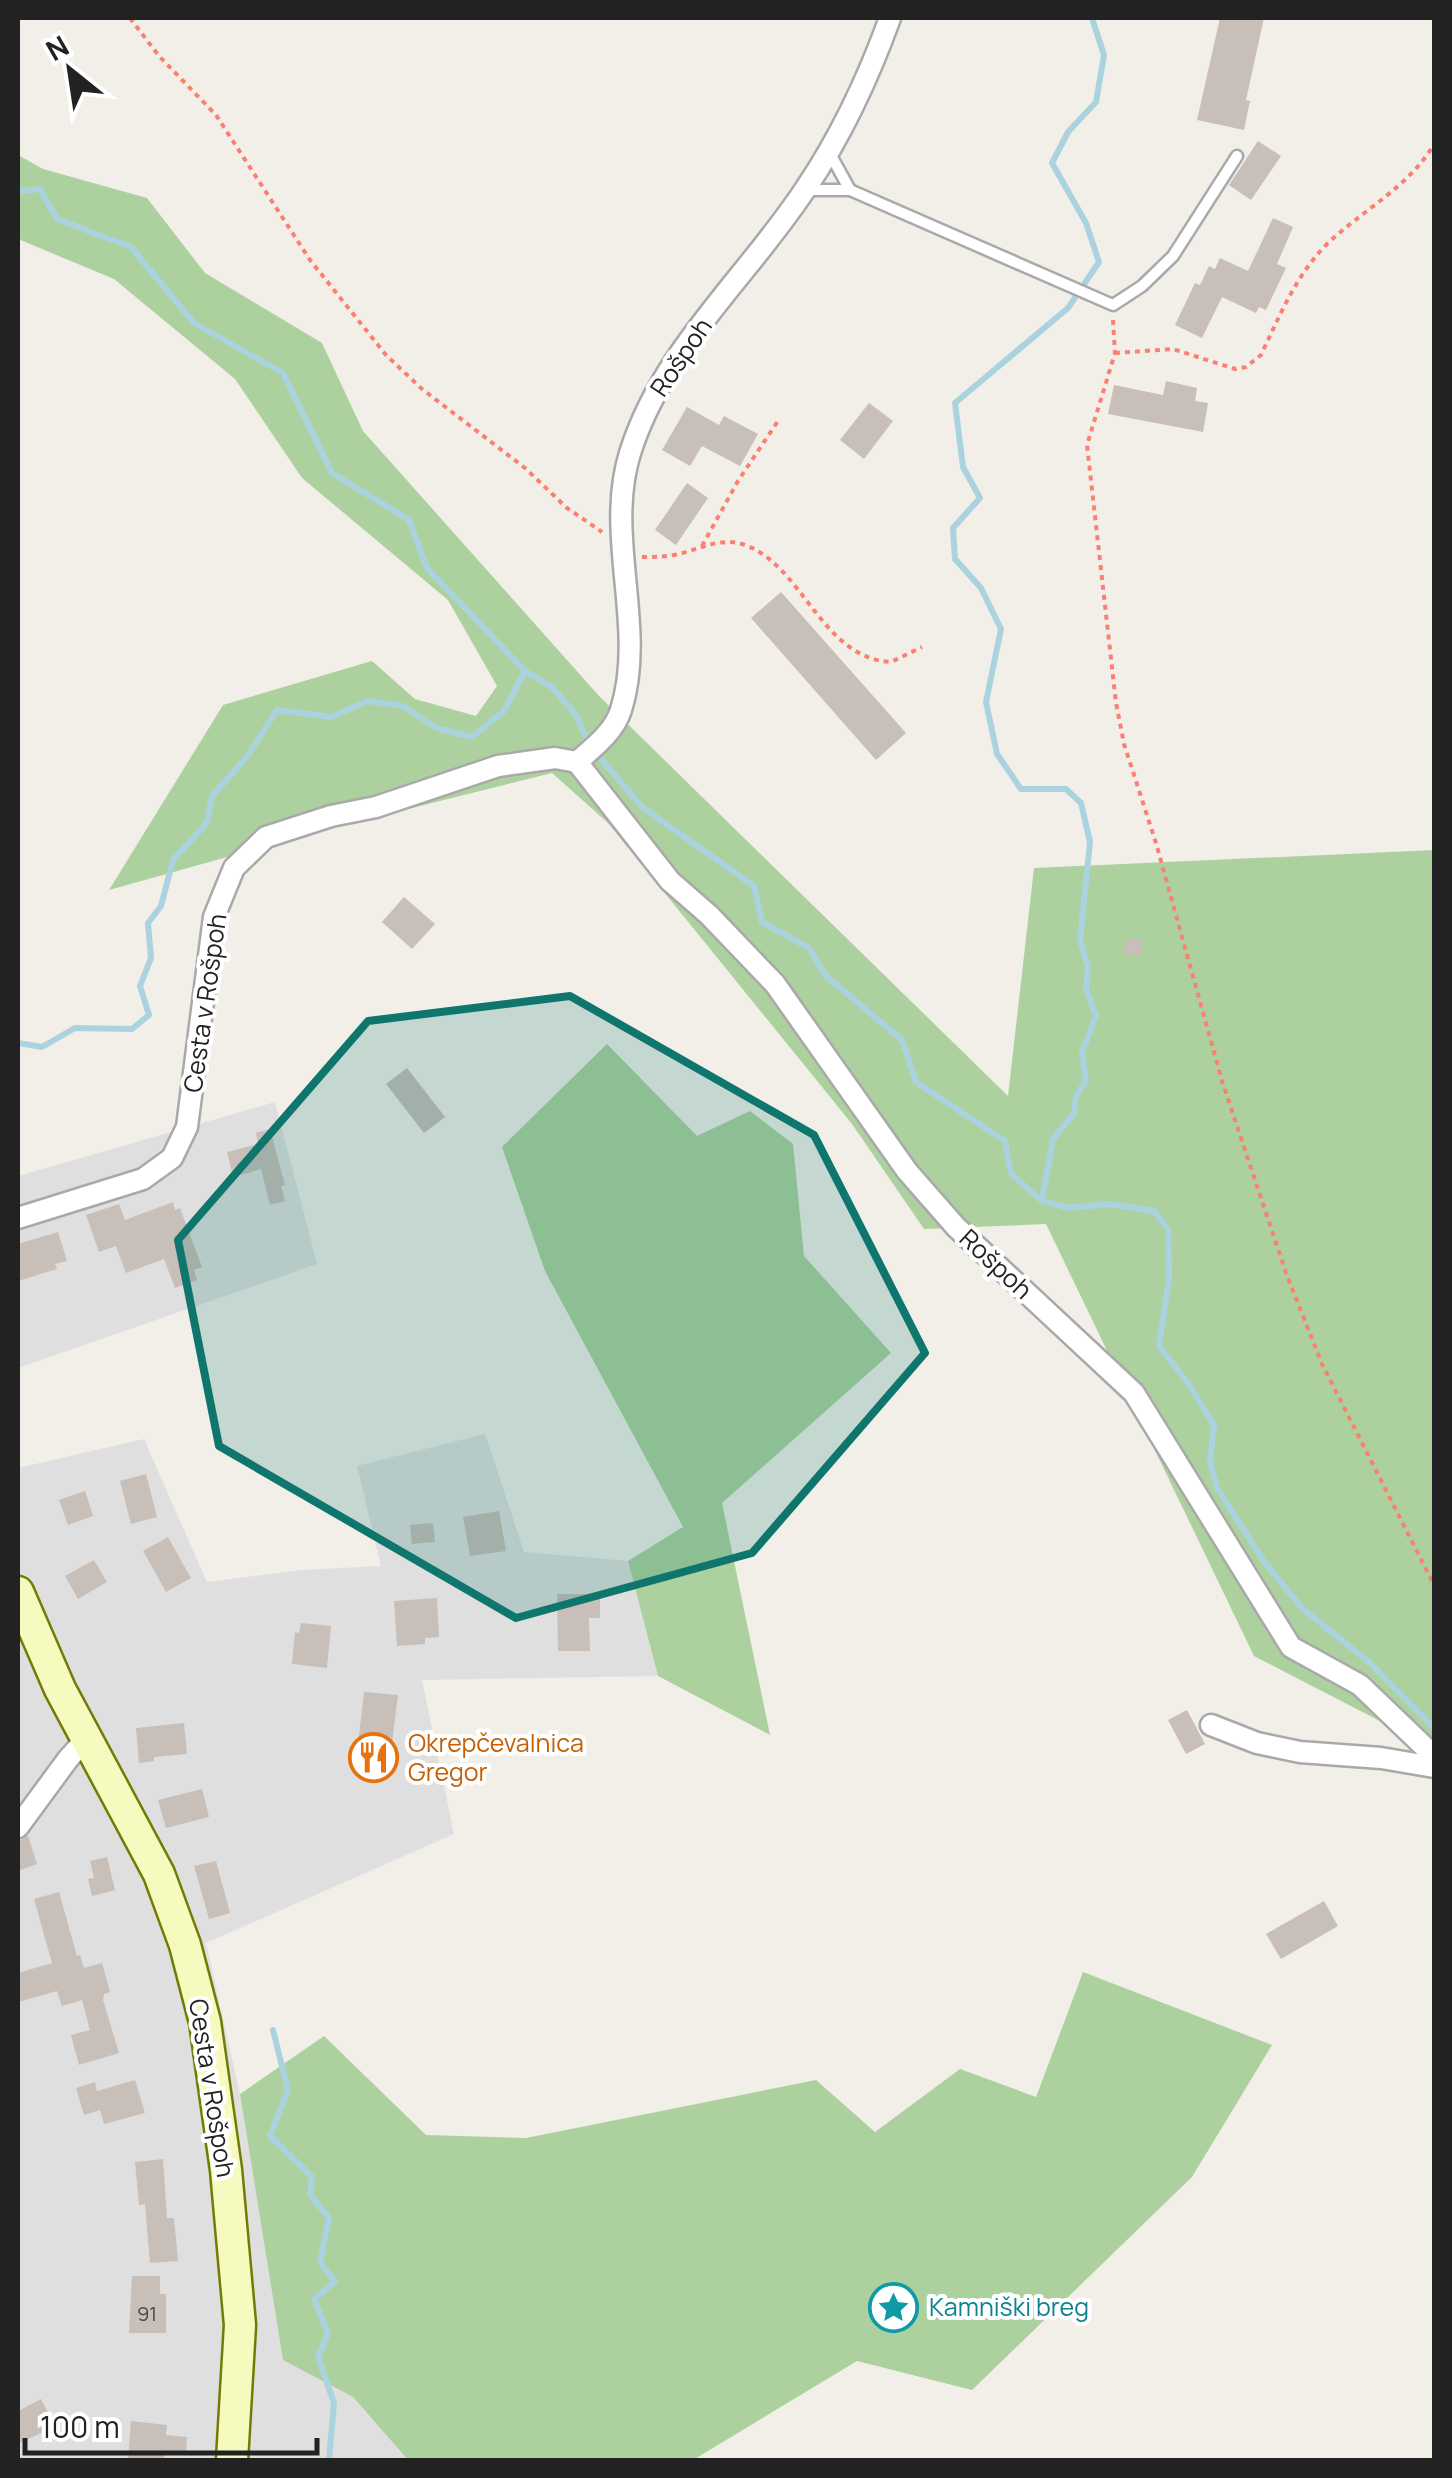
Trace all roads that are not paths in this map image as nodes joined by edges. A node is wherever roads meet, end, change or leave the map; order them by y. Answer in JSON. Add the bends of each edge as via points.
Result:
{"nodes":[{"id":1,"x":890,"y":18,"type":"edge"},
{"id":2,"x":829,"y":152,"type":"junction"},
{"id":3,"x":1236,"y":156,"type":"dead end"},
{"id":4,"x":805,"y":190,"type":"junction"},
{"id":5,"x":850,"y":190,"type":"junction"},
{"id":6,"x":590,"y":751,"type":"junction"},
{"id":7,"x":18,"y":1218,"type":"edge"},
{"id":8,"x":18,"y":1592,"type":"edge"},
{"id":9,"x":1211,"y":1725,"type":"dead end"},
{"id":10,"x":86,"y":1739,"type":"junction"},
{"id":11,"x":1434,"y":1756,"type":"edge"},
{"id":12,"x":1434,"y":1768,"type":"edge"},
{"id":13,"x":18,"y":1826,"type":"edge"},
{"id":14,"x":232,"y":2460,"type":"edge"}],
"edges":[{"from":1,"to":2,"type":"street","name":"Rošpoh"},
{"from":2,"to":4,"type":"street","name":"Rošpoh"},
{"from":2,"to":5,"type":"lane"},
{"from":3,"to":5,"type":"lane","via":[[1174,256],[1113,305]]},
{"from":4,"to":5,"type":"lane"},
{"from":4,"to":6,"type":"street","name":"Rošpoh","via":[[681,348],[629,458],[622,487],[627,674],[620,713]]},
{"from":6,"to":7,"type":"street","name":"Cesta v Rošpoh","via":[[498,766],[266,837],[234,868],[214,918],[188,1127],[172,1158],[143,1179]]},
{"from":6,"to":11,"type":"street","name":"Rošpoh","via":[[670,881],[775,984],[908,1171],[956,1227],[1134,1392],[1291,1647],[1360,1686]]},
{"from":8,"to":10,"type":"street","name":"Cesta v Rošpoh"},
{"from":9,"to":12,"type":"street","via":[[1286,1749]]},
{"from":10,"to":13,"type":"street"},
{"from":10,"to":14,"type":"street","name":"Cesta v Rošpoh","via":[[159,1874],[205,2022],[240,2325]]}]}
